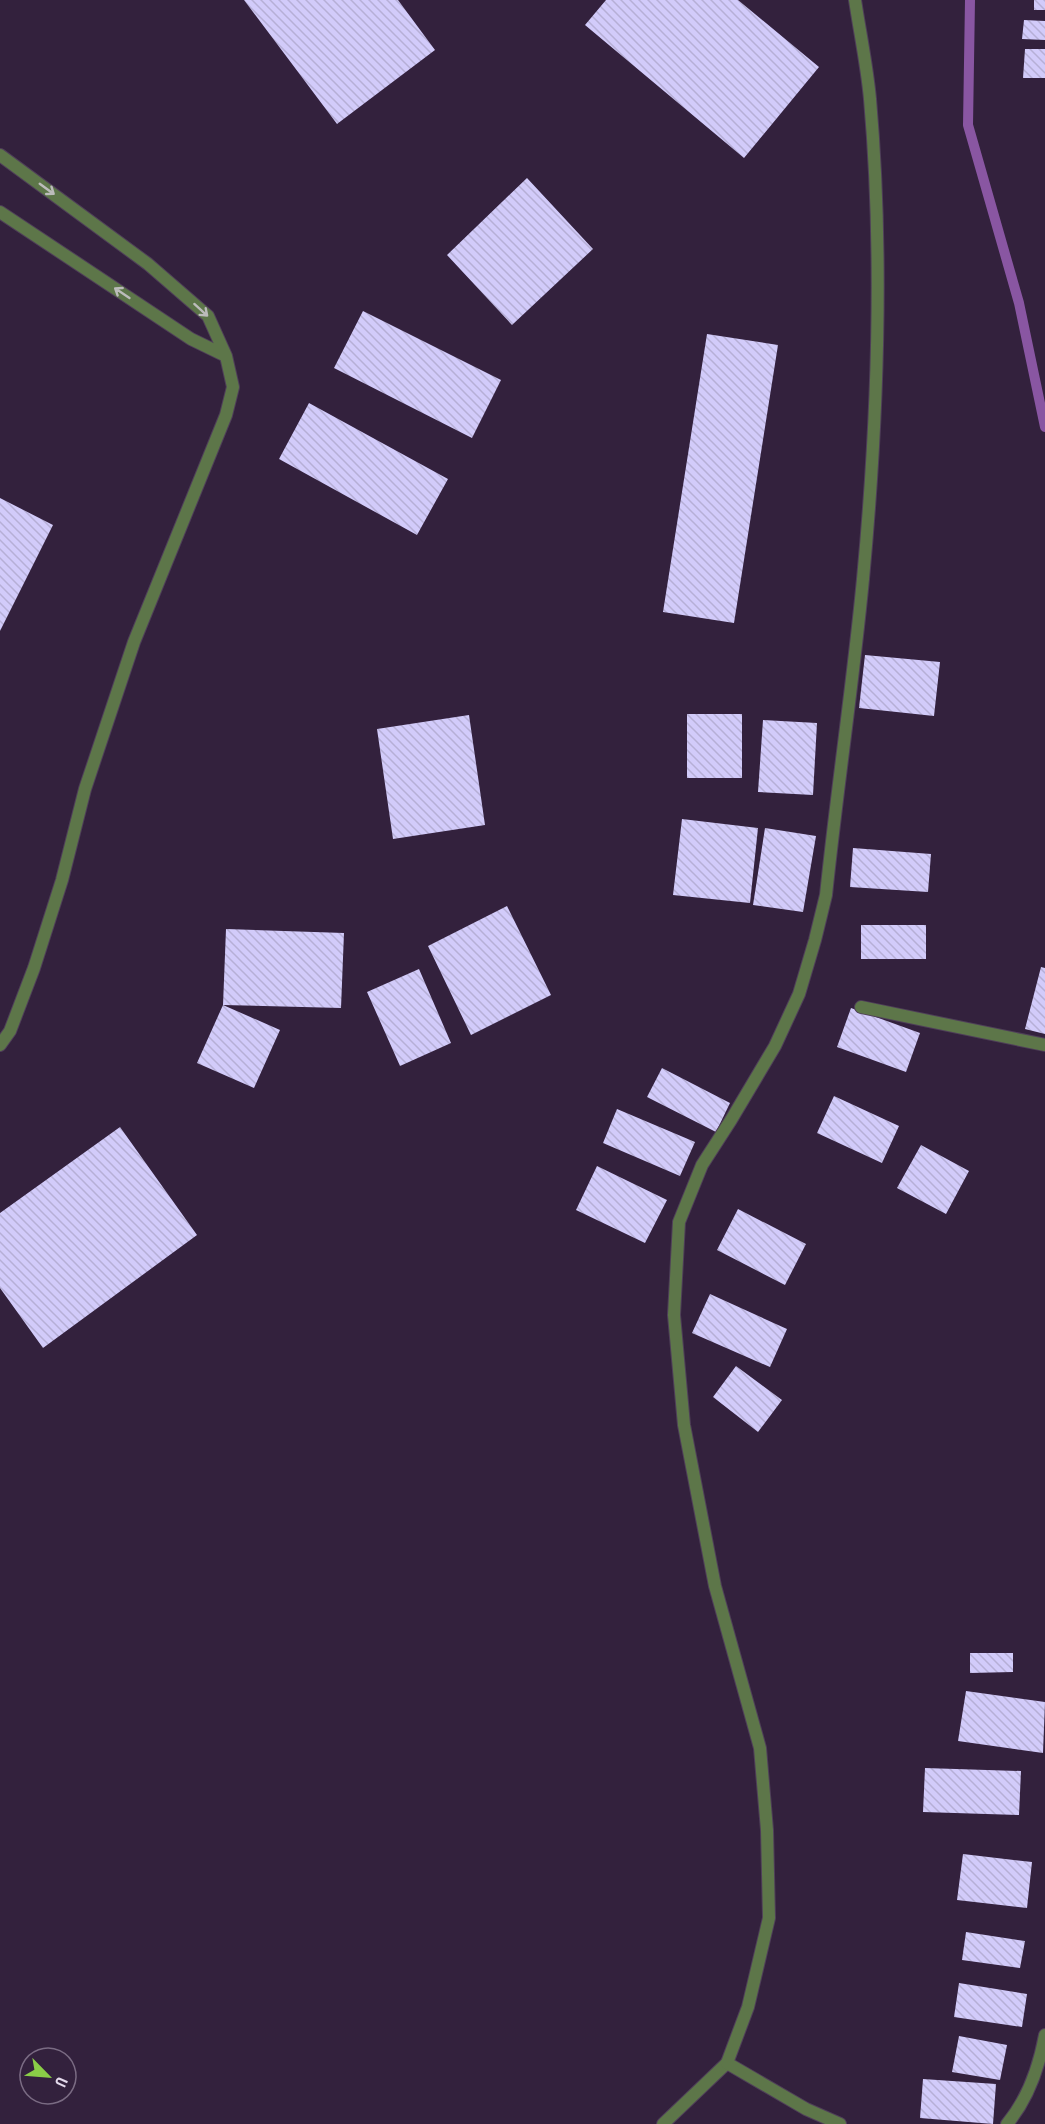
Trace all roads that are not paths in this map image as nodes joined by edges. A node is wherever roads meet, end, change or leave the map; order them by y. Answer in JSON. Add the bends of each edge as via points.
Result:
{"nodes":[{"id":1,"x":855,"y":0,"type":"edge"},
{"id":2,"x":0,"y":155,"type":"edge"},
{"id":3,"x":0,"y":212,"type":"edge"},
{"id":4,"x":226,"y":356,"type":"junction"},
{"id":5,"x":861,"y":1007,"type":"dead end"},
{"id":6,"x":0,"y":1045,"type":"edge"},
{"id":7,"x":1045,"y":1045,"type":"edge"},
{"id":8,"x":1045,"y":2035,"type":"edge"},
{"id":9,"x":727,"y":2063,"type":"junction"},
{"id":10,"x":663,"y":2124,"type":"edge"},
{"id":11,"x":840,"y":2124,"type":"edge"},
{"id":12,"x":1007,"y":2124,"type":"edge"}],
"edges":[{"from":1,"to":9,"type":"street","via":[[870,97],[879,249],[878,356],[863,580],[826,895],[799,994],[775,1046],[702,1165],[679,1222],[674,1315],[684,1425],[715,1586],[760,1748],[767,1830],[769,1918],[748,2007]]},
{"from":2,"to":4,"type":"street","one_way":true,"via":[[148,264],[208,316]]},
{"from":4,"to":3,"type":"street","one_way":true,"via":[[191,339]]},
{"from":4,"to":6,"type":"street","via":[[233,387],[226,415],[134,642],[85,789],[38,957],[10,1030]]},
{"from":5,"to":7,"type":"street"},
{"from":8,"to":12,"type":"street","via":[[1021,2107]]},
{"from":9,"to":10,"type":"street"},
{"from":9,"to":11,"type":"street"}]}
